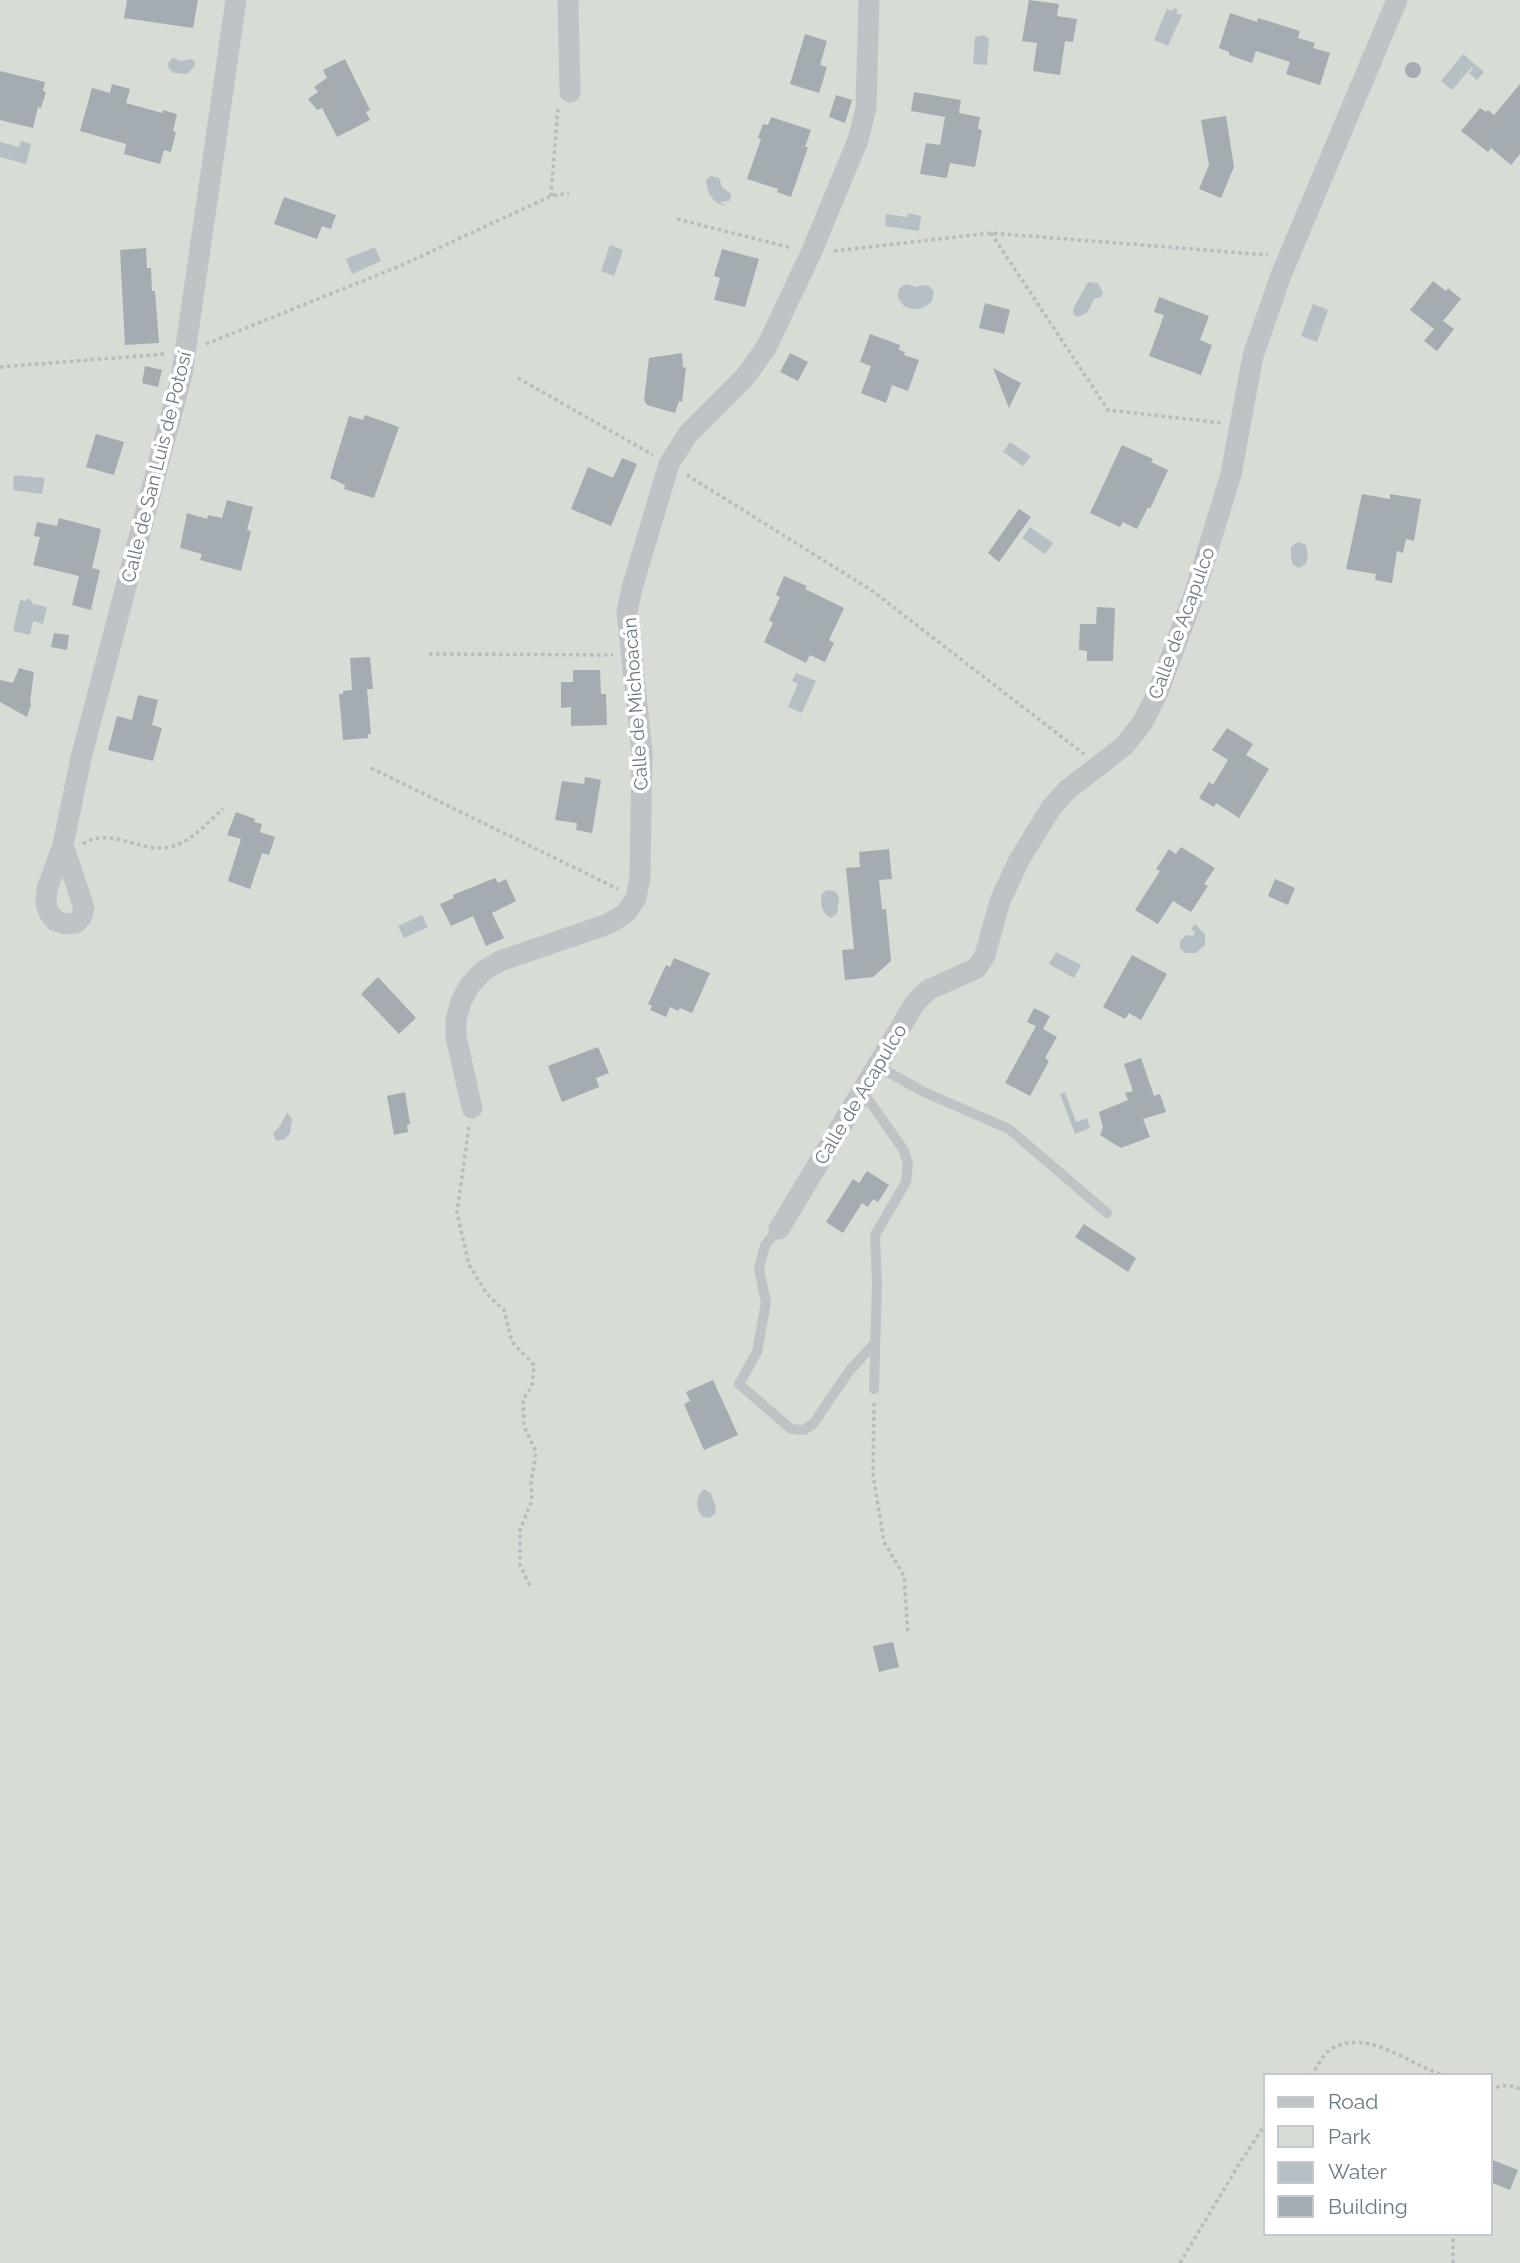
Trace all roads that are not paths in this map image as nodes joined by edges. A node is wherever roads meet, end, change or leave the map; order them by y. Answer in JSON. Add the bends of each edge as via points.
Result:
{"nodes":[{"id":1,"x":236,"y":0,"type":"edge"},
{"id":2,"x":568,"y":0,"type":"edge"},
{"id":3,"x":869,"y":0,"type":"edge"},
{"id":4,"x":1396,"y":0,"type":"edge"},
{"id":5,"x":570,"y":92,"type":"road end"},
{"id":6,"x":66,"y":854,"type":"road end"},
{"id":7,"x":877,"y":1066,"type":"junction"},
{"id":8,"x":860,"y":1094,"type":"junction"},
{"id":9,"x":472,"y":1108,"type":"road end"},
{"id":10,"x":1107,"y":1213,"type":"dead end"},
{"id":11,"x":779,"y":1229,"type":"joint"},
{"id":12,"x":875,"y":1343,"type":"junction"},
{"id":13,"x":874,"y":1389,"type":"road end"}],
"edges":[{"from":1,"to":6,"type":"street","name":"Calle de San Luis de Potosí","via":[[186,352],[81,758]]},
{"from":2,"to":5,"type":"street"},
{"from":3,"to":9,"type":"street","name":"Calle de Michoacán","via":[[866,108],[858,139],[766,348],[744,378],[688,434],[669,464],[632,588],[627,612],[642,752],[636,898],[626,913],[608,925],[500,961],[470,985],[458,1010],[456,1038]]},
{"from":4,"to":7,"type":"street","name":"Calle de Acapulco","via":[[1288,257],[1253,356],[1231,474],[1158,692],[1124,746],[1051,808],[1014,870],[977,968],[928,990],[915,1003]]},
{"from":7,"to":8,"type":"street","name":"Calle de Acapulco"},
{"from":7,"to":10,"type":"lane","via":[[1009,1129]]},
{"from":8,"to":11,"type":"street","name":"Calle de Acapulco"},
{"from":8,"to":12,"type":"lane","via":[[903,1149],[908,1164],[905,1182],[874,1235]]},
{"from":11,"to":12,"type":"lane","via":[[765,1245],[758,1269],[766,1302],[757,1352],[739,1384],[791,1429],[804,1430]]},
{"from":12,"to":13,"type":"lane"}]}
